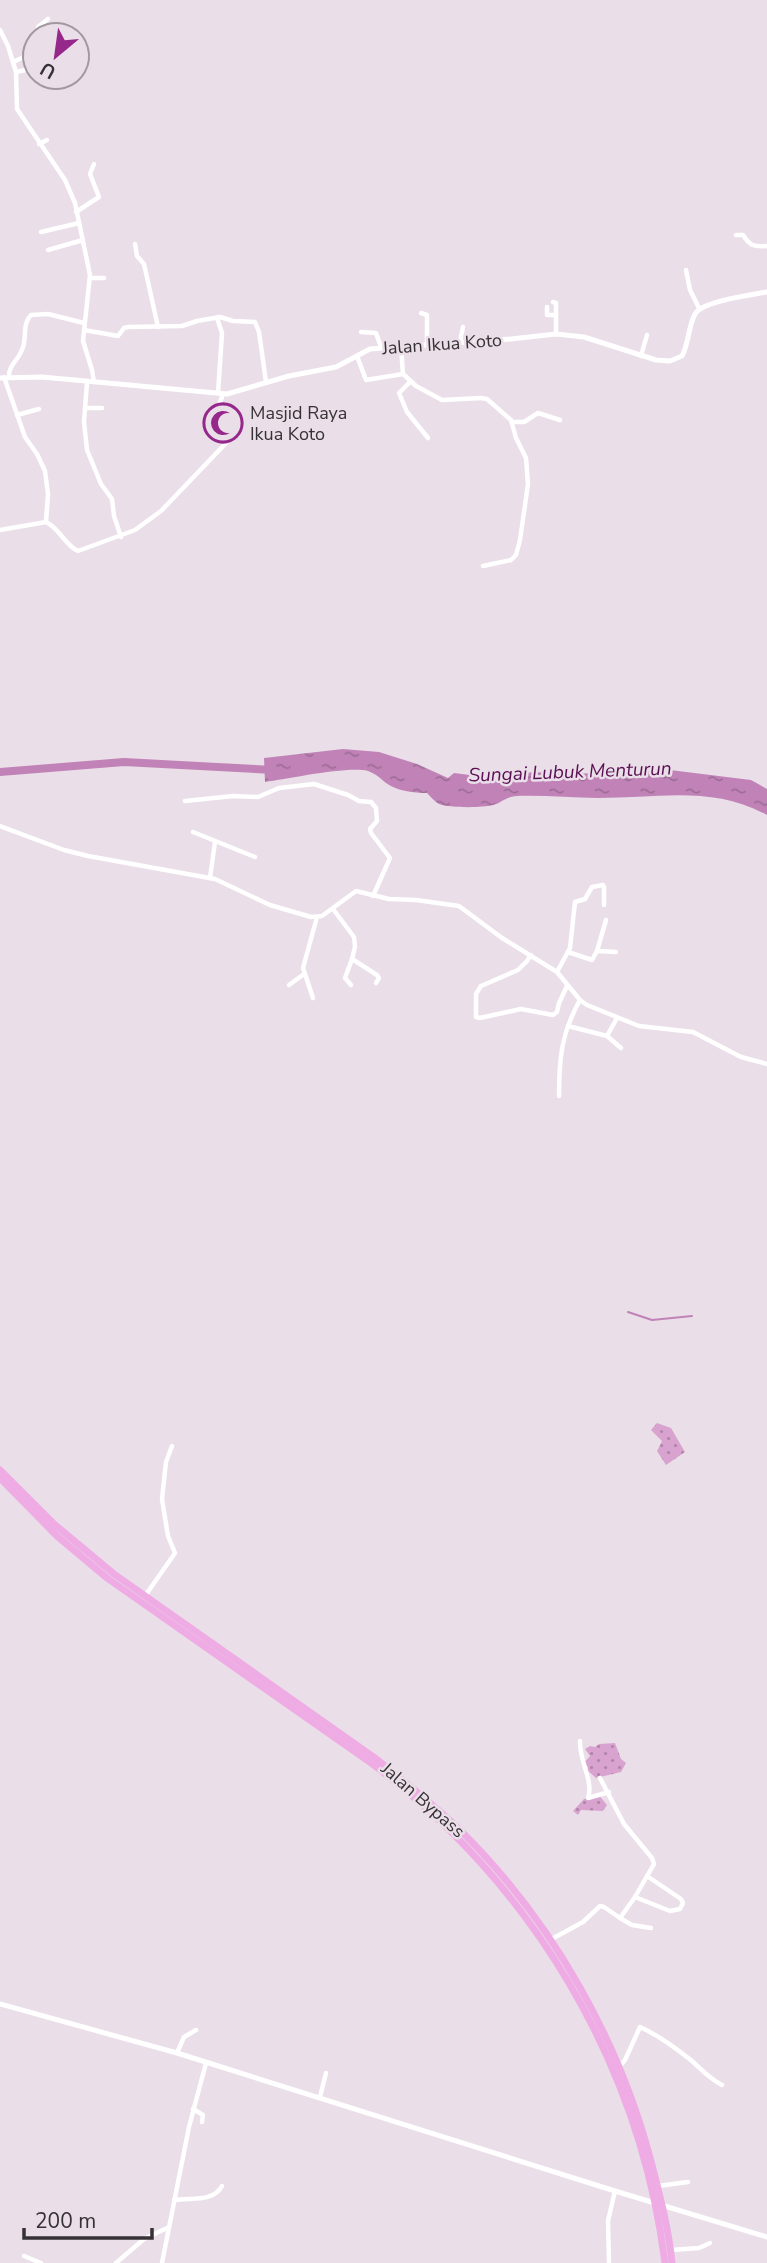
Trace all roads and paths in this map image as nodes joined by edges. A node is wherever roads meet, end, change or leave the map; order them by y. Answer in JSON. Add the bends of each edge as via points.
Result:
{"nodes":[{"id":1,"x":48,"y":19,"type":"dead end"},
{"id":2,"x":46,"y":21,"type":"edge"},
{"id":3,"x":0,"y":30,"type":"edge"},
{"id":4,"x":21,"y":58,"type":"edge"},
{"id":5,"x":13,"y":62,"type":"junction"},
{"id":6,"x":21,"y":71,"type":"edge"},
{"id":7,"x":16,"y":72,"type":"junction"},
{"id":8,"x":47,"y":140,"type":"dead end"},
{"id":9,"x":39,"y":144,"type":"junction"},
{"id":10,"x":94,"y":164,"type":"dead end"},
{"id":11,"x":76,"y":212,"type":"junction"},
{"id":12,"x":79,"y":223,"type":"junction"},
{"id":13,"x":41,"y":232,"type":"dead end"},
{"id":14,"x":736,"y":235,"type":"dead end"},
{"id":15,"x":83,"y":240,"type":"junction"},
{"id":16,"x":135,"y":244,"type":"dead end"},
{"id":17,"x":767,"y":246,"type":"edge"},
{"id":18,"x":48,"y":250,"type":"dead end"},
{"id":19,"x":686,"y":270,"type":"dead end"},
{"id":20,"x":90,"y":278,"type":"junction"},
{"id":21,"x":104,"y":278,"type":"dead end"},
{"id":22,"x":767,"y":292,"type":"edge"},
{"id":23,"x":553,"y":302,"type":"dead end"},
{"id":24,"x":547,"y":307,"type":"dead end"},
{"id":25,"x":699,"y":308,"type":"junction"},
{"id":26,"x":421,"y":313,"type":"dead end"},
{"id":27,"x":556,"y":315,"type":"junction"},
{"id":28,"x":218,"y":318,"type":"junction"},
{"id":29,"x":84,"y":323,"type":"junction"},
{"id":30,"x":158,"y":327,"type":"junction"},
{"id":31,"x":463,"y":327,"type":"dead end"},
{"id":32,"x":84,"y":330,"type":"junction"},
{"id":33,"x":361,"y":332,"type":"dead end"},
{"id":34,"x":556,"y":334,"type":"junction"},
{"id":35,"x":647,"y":335,"type":"dead end"},
{"id":36,"x":460,"y":342,"type":"junction"},
{"id":37,"x":426,"y":344,"type":"junction"},
{"id":38,"x":401,"y":346,"type":"junction"},
{"id":39,"x":381,"y":348,"type":"junction"},
{"id":40,"x":357,"y":356,"type":"junction"},
{"id":41,"x":641,"y":356,"type":"junction"},
{"id":42,"x":403,"y":374,"type":"junction"},
{"id":43,"x":5,"y":377,"type":"edge"},
{"id":44,"x":91,"y":382,"type":"junction"},
{"id":45,"x":265,"y":382,"type":"junction"},
{"id":46,"x":410,"y":382,"type":"junction"},
{"id":47,"x":220,"y":394,"type":"junction"},
{"id":48,"x":86,"y":408,"type":"junction"},
{"id":49,"x":102,"y":408,"type":"dead end"},
{"id":50,"x":39,"y":409,"type":"dead end"},
{"id":51,"x":17,"y":415,"type":"junction"},
{"id":52,"x":560,"y":420,"type":"dead end"},
{"id":53,"x":513,"y":422,"type":"junction"},
{"id":54,"x":428,"y":438,"type":"dead end"},
{"id":55,"x":46,"y":522,"type":"junction"},
{"id":56,"x":0,"y":530,"type":"edge"},
{"id":57,"x":121,"y":537,"type":"junction"},
{"id":58,"x":483,"y":566,"type":"dead end"},
{"id":59,"x":186,"y":801,"type":"dead end"},
{"id":60,"x":0,"y":826,"type":"edge"},
{"id":61,"x":193,"y":832,"type":"dead end"},
{"id":62,"x":215,"y":842,"type":"junction"},
{"id":63,"x":255,"y":856,"type":"dead end"},
{"id":64,"x":210,"y":878,"type":"junction"},
{"id":65,"x":373,"y":896,"type":"junction"},
{"id":66,"x":604,"y":905,"type":"dead end"},
{"id":67,"x":333,"y":909,"type":"junction"},
{"id":68,"x":317,"y":917,"type":"junction"},
{"id":69,"x":606,"y":920,"type":"dead end"},
{"id":70,"x":597,"y":951,"type":"junction"},
{"id":71,"x":568,"y":952,"type":"junction"},
{"id":72,"x":616,"y":952,"type":"dead end"},
{"id":73,"x":531,"y":955,"type":"junction"},
{"id":74,"x":352,"y":960,"type":"junction"},
{"id":75,"x":557,"y":972,"type":"junction"},
{"id":76,"x":304,"y":974,"type":"junction"},
{"id":77,"x":376,"y":983,"type":"dead end"},
{"id":78,"x":289,"y":985,"type":"dead end"},
{"id":79,"x":351,"y":985,"type":"dead end"},
{"id":80,"x":567,"y":986,"type":"junction"},
{"id":81,"x":313,"y":998,"type":"dead end"},
{"id":82,"x":580,"y":1000,"type":"junction"},
{"id":83,"x":617,"y":1018,"type":"junction"},
{"id":84,"x":568,"y":1026,"type":"junction"},
{"id":85,"x":607,"y":1037,"type":"junction"},
{"id":86,"x":621,"y":1048,"type":"dead end"},
{"id":87,"x":767,"y":1065,"type":"edge"},
{"id":88,"x":559,"y":1096,"type":"dead end"},
{"id":89,"x":172,"y":1446,"type":"dead end"},
{"id":90,"x":0,"y":1469,"type":"edge"},
{"id":91,"x":0,"y":1478,"type":"edge"},
{"id":92,"x":145,"y":1597,"type":"junction"},
{"id":93,"x":188,"y":1631,"type":"junction"},
{"id":94,"x":580,"y":1741,"type":"dead end"},
{"id":95,"x":600,"y":1778,"type":"dead end"},
{"id":96,"x":609,"y":1792,"type":"junction"},
{"id":97,"x":647,"y":1876,"type":"junction"},
{"id":98,"x":635,"y":1897,"type":"junction"},
{"id":99,"x":620,"y":1917,"type":"junction"},
{"id":100,"x":651,"y":1928,"type":"dead end"},
{"id":101,"x":551,"y":1940,"type":"junction"},
{"id":102,"x":0,"y":2004,"type":"edge"},
{"id":103,"x":196,"y":2030,"type":"dead end"},
{"id":104,"x":177,"y":2053,"type":"junction"},
{"id":105,"x":611,"y":2057,"type":"junction"},
{"id":106,"x":206,"y":2063,"type":"junction"},
{"id":107,"x":619,"y":2067,"type":"junction"},
{"id":108,"x":326,"y":2073,"type":"dead end"},
{"id":109,"x":722,"y":2085,"type":"dead end"},
{"id":110,"x":320,"y":2097,"type":"junction"},
{"id":111,"x":193,"y":2109,"type":"junction"},
{"id":112,"x":202,"y":2122,"type":"dead end"},
{"id":113,"x":688,"y":2182,"type":"dead end"},
{"id":114,"x":222,"y":2186,"type":"dead end"},
{"id":115,"x":658,"y":2186,"type":"junction"},
{"id":116,"x":615,"y":2192,"type":"junction"},
{"id":117,"x":174,"y":2200,"type":"junction"},
{"id":118,"x":658,"y":2204,"type":"junction"},
{"id":119,"x":168,"y":2228,"type":"junction"},
{"id":120,"x":767,"y":2237,"type":"edge"},
{"id":121,"x":710,"y":2243,"type":"dead end"},
{"id":122,"x":671,"y":2250,"type":"junction"},
{"id":123,"x":24,"y":2256,"type":"dead end"},
{"id":124,"x":41,"y":2263,"type":"edge"},
{"id":125,"x":116,"y":2263,"type":"edge"},
{"id":126,"x":162,"y":2263,"type":"edge"},
{"id":127,"x":609,"y":2263,"type":"edge"},
{"id":128,"x":665,"y":2263,"type":"edge"},
{"id":129,"x":672,"y":2263,"type":"edge"}],
"edges":[{"from":1,"to":2,"type":"street"},
{"from":3,"to":5,"type":"street"},
{"from":4,"to":5,"type":"street"},
{"from":5,"to":7,"type":"street"},
{"from":6,"to":7,"type":"street"},
{"from":7,"to":9,"type":"street","via":[[15,105]]},
{"from":8,"to":9,"type":"street"},
{"from":9,"to":11,"type":"street","via":[[70,190]]},
{"from":10,"to":11,"type":"street","via":[[90,174],[99,197]]},
{"from":11,"to":12,"type":"street"},
{"from":12,"to":13,"type":"street"},
{"from":12,"to":15,"type":"street"},
{"from":14,"to":17,"type":"street","via":[[743,235],[753,247]]},
{"from":15,"to":18,"type":"street"},
{"from":15,"to":20,"type":"street"},
{"from":16,"to":30,"type":"street"},
{"from":19,"to":25,"type":"street"},
{"from":20,"to":21,"type":"street"},
{"from":20,"to":29,"type":"street"},
{"from":22,"to":25,"type":"street"},
{"from":23,"to":27,"type":"street"},
{"from":24,"to":27,"type":"street","via":[[547,315]]},
{"from":25,"to":41,"type":"street","name":"Jalan Ikua Koto","via":[[682,356],[670,361]]},
{"from":26,"to":37,"type":"street","via":[[427,315]]},
{"from":27,"to":34,"type":"street"},
{"from":28,"to":30,"type":"street"},
{"from":28,"to":45,"type":"street","via":[[256,322]]},
{"from":28,"to":47,"type":"street"},
{"from":29,"to":32,"type":"street"},
{"from":29,"to":43,"type":"street","via":[[48,314],[31,315],[23,349]]},
{"from":30,"to":32,"type":"street","via":[[125,327],[118,336]]},
{"from":31,"to":36,"type":"street"},
{"from":32,"to":44,"type":"street"},
{"from":33,"to":39,"type":"street","via":[[376,332]]},
{"from":34,"to":36,"type":"street","name":"Jalan Ikua Koto"},
{"from":34,"to":41,"type":"street","name":"Jalan Ikua Koto","via":[[584,337]]},
{"from":35,"to":41,"type":"street"},
{"from":36,"to":37,"type":"street","name":"Jalan Ikua Koto"},
{"from":37,"to":38,"type":"street","name":"Jalan Ikua Koto"},
{"from":38,"to":39,"type":"street","name":"Jalan Ikua Koto"},
{"from":38,"to":42,"type":"street"},
{"from":39,"to":40,"type":"street","name":"Jalan Ikua Koto"},
{"from":40,"to":42,"type":"street","via":[[365,379]]},
{"from":40,"to":45,"type":"street","name":"Jalan Ikua Koto","via":[[336,367]]},
{"from":42,"to":46,"type":"street"},
{"from":43,"to":44,"type":"street","name":"Jalan Ikua Koto"},
{"from":43,"to":51,"type":"street"},
{"from":44,"to":47,"type":"street","name":"Jalan Ikua Koto"},
{"from":44,"to":48,"type":"street"},
{"from":45,"to":47,"type":"street","name":"Jalan Ikua Koto"},
{"from":46,"to":53,"type":"street","via":[[438,399],[484,398]]},
{"from":46,"to":54,"type":"street","via":[[398,393]]},
{"from":47,"to":57,"type":"street","via":[[214,420],[227,442],[161,511]]},
{"from":48,"to":49,"type":"street"},
{"from":48,"to":57,"type":"street","via":[[88,454],[112,499]]},
{"from":50,"to":51,"type":"street"},
{"from":51,"to":55,"type":"street","via":[[45,471]]},
{"from":52,"to":53,"type":"street","via":[[538,413]]},
{"from":53,"to":58,"type":"street","via":[[528,467],[520,540],[511,560]]},
{"from":55,"to":56,"type":"street"},
{"from":55,"to":57,"type":"street","via":[[76,551]]},
{"from":59,"to":65,"type":"street","via":[[258,797],[279,788],[313,784],[371,802],[377,821],[371,834],[390,858]]},
{"from":60,"to":64,"type":"street","via":[[88,856]]},
{"from":61,"to":62,"type":"street"},
{"from":62,"to":63,"type":"street"},
{"from":62,"to":64,"type":"street"},
{"from":64,"to":68,"type":"street","via":[[282,910]]},
{"from":65,"to":67,"type":"street","via":[[353,892]]},
{"from":65,"to":73,"type":"street","via":[[458,906]]},
{"from":66,"to":71,"type":"street","via":[[603,885],[592,887],[585,899],[575,902]]},
{"from":67,"to":68,"type":"street"},
{"from":67,"to":74,"type":"street","via":[[354,937]]},
{"from":68,"to":76,"type":"street","via":[[304,957]]},
{"from":69,"to":70,"type":"street"},
{"from":70,"to":71,"type":"street","via":[[590,961]]},
{"from":70,"to":72,"type":"street"},
{"from":71,"to":75,"type":"street"},
{"from":73,"to":75,"type":"street"},
{"from":73,"to":80,"type":"street","via":[[520,968],[481,986],[476,994],[478,1018],[521,1009],[553,1015]]},
{"from":74,"to":77,"type":"street","via":[[377,975]]},
{"from":74,"to":79,"type":"street","via":[[345,976]]},
{"from":75,"to":80,"type":"street"},
{"from":76,"to":78,"type":"street"},
{"from":76,"to":81,"type":"street"},
{"from":80,"to":82,"type":"street"},
{"from":82,"to":83,"type":"street"},
{"from":82,"to":84,"type":"street"},
{"from":83,"to":85,"type":"street"},
{"from":83,"to":87,"type":"street","via":[[650,1029],[693,1032]]},
{"from":84,"to":85,"type":"street"},
{"from":84,"to":88,"type":"street","via":[[559,1056]]},
{"from":85,"to":86,"type":"street"},
{"from":89,"to":92,"type":"street","via":[[162,1499],[167,1536],[175,1553]]},
{"from":90,"to":92,"type":"highway","name":"Jalan Bypass","via":[[67,1536]]},
{"from":91,"to":93,"type":"highway","name":"Jalan Bypass","via":[[107,1578]]},
{"from":92,"to":93,"type":"highway","name":"Jalan Bypass"},
{"from":93,"to":101,"type":"highway","name":"Jalan Bypass","via":[[411,1786],[470,1841]]},
{"from":93,"to":105,"type":"highway","name":"Jalan Bypass","via":[[371,1763],[456,1835],[544,1941]]},
{"from":94,"to":96,"type":"street","via":[[588,1798]]},
{"from":95,"to":96,"type":"street"},
{"from":96,"to":97,"type":"street","via":[[624,1824],[654,1860]]},
{"from":97,"to":98,"type":"street"},
{"from":97,"to":98,"type":"street","via":[[681,1899],[680,1909],[670,1911]]},
{"from":98,"to":99,"type":"street"},
{"from":99,"to":100,"type":"street","via":[[632,1925]]},
{"from":99,"to":101,"type":"street","via":[[600,1906]]},
{"from":101,"to":105,"type":"highway","name":"Jalan Bypass","via":[[590,2005]]},
{"from":102,"to":104,"type":"street"},
{"from":103,"to":104,"type":"street","via":[[184,2037]]},
{"from":104,"to":106,"type":"street"},
{"from":105,"to":107,"type":"highway","name":"Jalan Bypass"},
{"from":105,"to":118,"type":"highway","name":"Jalan Bypass"},
{"from":106,"to":110,"type":"street"},
{"from":106,"to":111,"type":"street"},
{"from":107,"to":109,"type":"street","via":[[640,2028]]},
{"from":107,"to":115,"type":"highway","name":"Jalan Bypass"},
{"from":108,"to":110,"type":"street"},
{"from":110,"to":116,"type":"street"},
{"from":111,"to":112,"type":"street","via":[[203,2115]]},
{"from":111,"to":117,"type":"street"},
{"from":113,"to":115,"type":"street"},
{"from":114,"to":117,"type":"street","via":[[209,2197]]},
{"from":115,"to":118,"type":"highway","name":"Jalan Bypass"},
{"from":116,"to":118,"type":"street"},
{"from":116,"to":127,"type":"street","via":[[608,2221]]},
{"from":117,"to":119,"type":"street"},
{"from":118,"to":120,"type":"street"},
{"from":118,"to":122,"type":"highway","name":"Jalan Bypass"},
{"from":118,"to":128,"type":"highway","name":"Jalan Bypass"},
{"from":119,"to":125,"type":"street","via":[[144,2239]]},
{"from":119,"to":126,"type":"street"},
{"from":121,"to":122,"type":"street"},
{"from":122,"to":129,"type":"highway","name":"Jalan Bypass"},
{"from":123,"to":124,"type":"street"}]}
